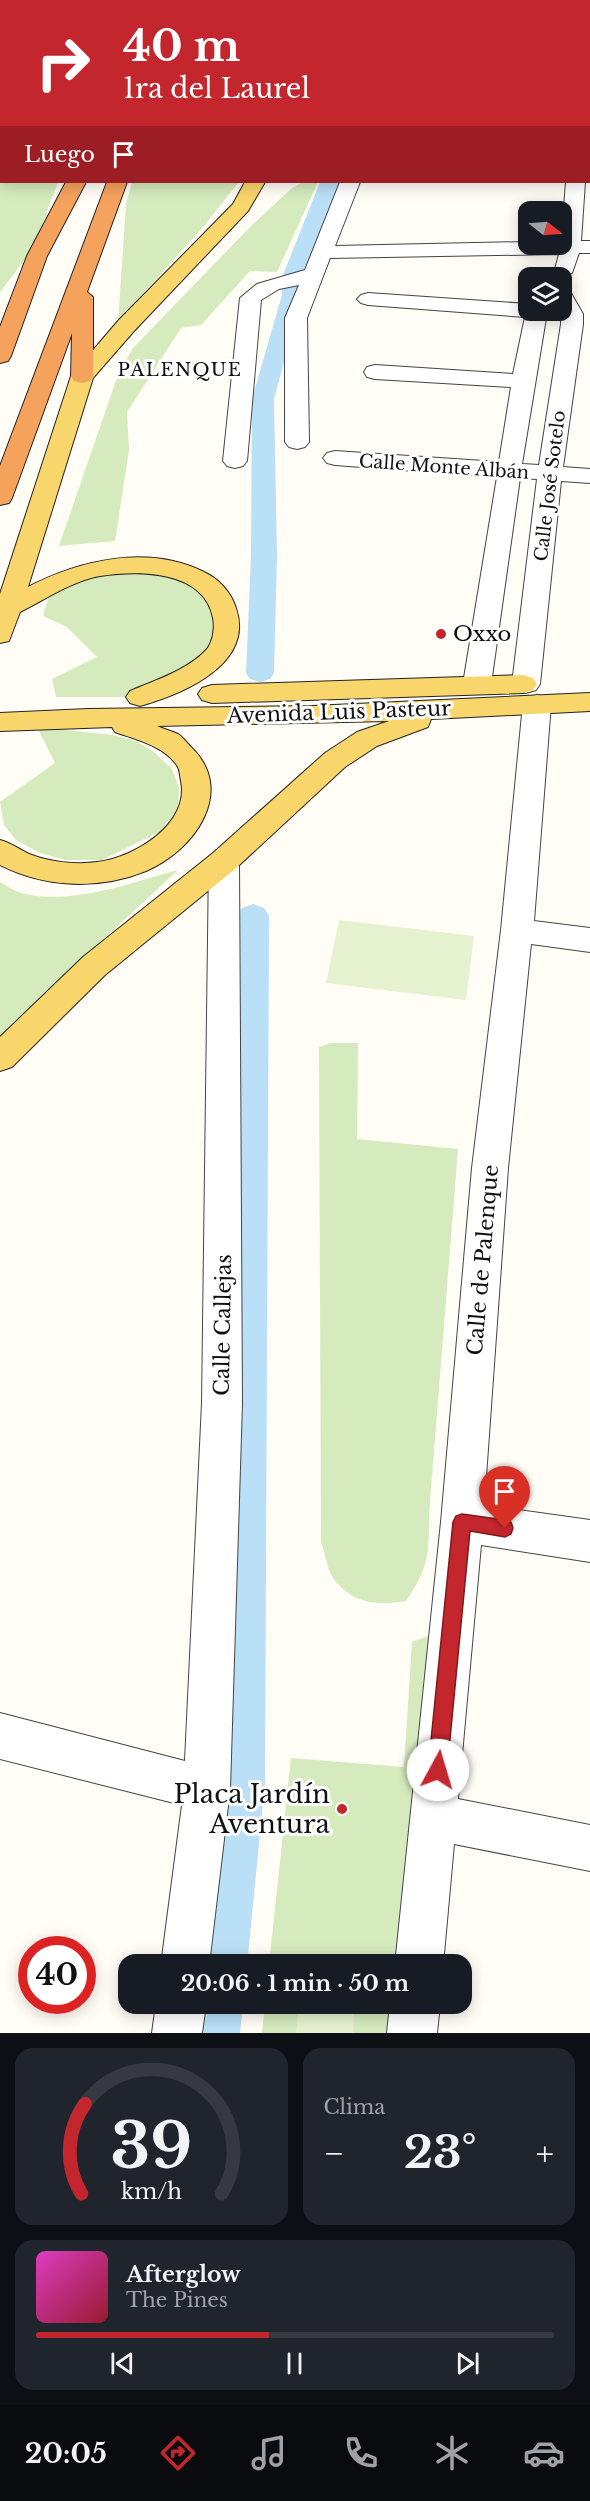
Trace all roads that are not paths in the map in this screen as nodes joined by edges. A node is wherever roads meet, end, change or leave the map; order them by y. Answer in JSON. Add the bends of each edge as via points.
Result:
{"nodes":[{"id":1,"x":254,"y":183,"type":"edge"},
{"id":2,"x":275,"y":183,"type":"edge"},
{"id":3,"x":350,"y":183,"type":"edge"},
{"id":4,"x":576,"y":183,"type":"edge"},
{"id":5,"x":115,"y":186,"type":"edge"},
{"id":6,"x":74,"y":187,"type":"edge"},
{"id":7,"x":241,"y":207,"type":"junction"},
{"id":8,"x":580,"y":248,"type":"edge"},
{"id":9,"x":322,"y":252,"type":"junction"},
{"id":10,"x":37,"y":256,"type":"junction"},
{"id":11,"x":570,"y":267,"type":"edge"},
{"id":12,"x":308,"y":277,"type":"junction"},
{"id":13,"x":82,"y":279,"type":"junction"},
{"id":14,"x":368,"y":299,"type":"dead end"},
{"id":15,"x":0,"y":305,"type":"edge"},
{"id":16,"x":518,"y":310,"type":"edge"},
{"id":17,"x":581,"y":314,"type":"edge"},
{"id":18,"x":534,"y":321,"type":"edge"},
{"id":19,"x":0,"y":356,"type":"edge"},
{"id":20,"x":375,"y":372,"type":"dead end"},
{"id":21,"x":82,"y":376,"type":"junction"},
{"id":22,"x":523,"y":381,"type":"junction"},
{"id":23,"x":297,"y":442,"type":"dead end"},
{"id":24,"x":335,"y":459,"type":"dead end"},
{"id":25,"x":235,"y":461,"type":"dead end"},
{"id":26,"x":509,"y":471,"type":"junction"},
{"id":27,"x":549,"y":474,"type":"junction"},
{"id":28,"x":590,"y":476,"type":"edge"},
{"id":29,"x":0,"y":498,"type":"edge"},
{"id":30,"x":10,"y":607,"type":"junction"},
{"id":31,"x":0,"y":635,"type":"edge"},
{"id":32,"x":590,"y":681,"type":"edge"},
{"id":33,"x":477,"y":684,"type":"junction"},
{"id":34,"x":532,"y":694,"type":"junction"},
{"id":35,"x":140,"y":697,"type":"junction"},
{"id":36,"x":0,"y":700,"type":"edge"},
{"id":37,"x":590,"y":702,"type":"edge"},
{"id":38,"x":446,"y":709,"type":"junction"},
{"id":39,"x":88,"y":718,"type":"junction"},
{"id":40,"x":0,"y":722,"type":"edge"},
{"id":41,"x":0,"y":851,"type":"edge"},
{"id":42,"x":224,"y":861,"type":"junction"},
{"id":43,"x":517,"y":930,"type":"junction"},
{"id":44,"x":590,"y":940,"type":"edge"},
{"id":45,"x":0,"y":1058,"type":"edge"},
{"id":46,"x":462,"y":1522,"type":"junction"},
{"id":47,"x":590,"y":1541,"type":"edge"},
{"id":48,"x":0,"y":1736,"type":"edge"},
{"id":49,"x":207,"y":1789,"type":"junction"},
{"id":50,"x":433,"y":1817,"type":"junction"},
{"id":51,"x":590,"y":1848,"type":"edge"},
{"id":52,"x":186,"y":1954,"type":"edge"},
{"id":53,"x":420,"y":1954,"type":"edge"},
{"id":54,"x":180,"y":2014,"type":"edge"},
{"id":55,"x":414,"y":2014,"type":"edge"},
{"id":56,"x":177,"y":2033,"type":"edge"},
{"id":57,"x":412,"y":2033,"type":"edge"}],
"edges":[{"from":1,"to":7,"type":"main road"},
{"from":2,"to":7,"type":"main road"},
{"from":3,"to":9,"type":"street"},
{"from":4,"to":8,"type":"street"},
{"from":5,"to":13,"type":"highway"},
{"from":6,"to":10,"type":"highway"},
{"from":7,"to":21,"type":"main road"},
{"from":8,"to":9,"type":"street"},
{"from":8,"to":11,"type":"street"},
{"from":9,"to":12,"type":"street"},
{"from":10,"to":15,"type":"highway"},
{"from":10,"to":19,"type":"highway"},
{"from":12,"to":23,"type":"street","via":[[296,318]]},
{"from":12,"to":25,"type":"street","via":[[268,286],[251,298]]},
{"from":13,"to":21,"type":"highway"},
{"from":13,"to":29,"type":"highway"},
{"from":14,"to":16,"type":"street"},
{"from":17,"to":27,"type":"street","name":"Calle José Sotelo","via":[[572,324]]},
{"from":18,"to":22,"type":"street","name":"Calle José Sotelo"},
{"from":20,"to":22,"type":"street"},
{"from":21,"to":30,"type":"main road"},
{"from":22,"to":26,"type":"street","name":"Calle José Sotelo"},
{"from":24,"to":26,"type":"street","name":"Calle Monte Albán"},
{"from":26,"to":27,"type":"street","name":"Calle Monte Albán"},
{"from":26,"to":33,"type":"street","name":"Calle José Sotelo"},
{"from":27,"to":28,"type":"street","name":"Calle Monte Albán"},
{"from":27,"to":34,"type":"street","name":"Calle José Sotelo"},
{"from":30,"to":31,"type":"main road"},
{"from":30,"to":35,"type":"main road","via":[[75,575],[100,568],[154,567],[178,571],[203,582],[219,597],[226,614],[227,631],[220,650],[203,666]]},
{"from":32,"to":34,"type":"main road","name":"Avenida Luis Pasteur"},
{"from":33,"to":34,"type":"main road","name":"Avenida Luis Pasteur"},
{"from":33,"to":35,"type":"main road","name":"Avenida Luis Pasteur"},
{"from":34,"to":37,"type":"main road","name":"Avenida Luis Pasteur"},
{"from":34,"to":38,"type":"main road","name":"Avenida Luis Pasteur"},
{"from":34,"to":43,"type":"street","name":"Calle de Palenque"},
{"from":35,"to":36,"type":"main road","name":"Avenida Luis Pasteur"},
{"from":38,"to":39,"type":"main road","name":"Avenida Luis Pasteur"},
{"from":38,"to":42,"type":"main road","via":[[367,739],[335,760]]},
{"from":39,"to":40,"type":"main road"},
{"from":39,"to":41,"type":"main road","via":[[143,729],[167,739],[184,754],[196,773],[198,795],[191,818],[174,839],[150,857],[90,875],[32,868]]},
{"from":42,"to":45,"type":"main road","via":[[94,966]]},
{"from":42,"to":49,"type":"street","name":"Calle Callejas","via":[[222,1403]]},
{"from":43,"to":44,"type":"street"},
{"from":43,"to":46,"type":"street","name":"Calle de Palenque","via":[[490,1168]]},
{"from":46,"to":47,"type":"street"},
{"from":46,"to":50,"type":"street","name":"Calle de Palenque"},
{"from":48,"to":49,"type":"street"},
{"from":49,"to":52,"type":"street","name":"Calle Callejas"},
{"from":50,"to":51,"type":"street"},
{"from":50,"to":53,"type":"street","name":"Calle de Palenque"},
{"from":54,"to":56,"type":"street"},
{"from":55,"to":57,"type":"street"}]}
